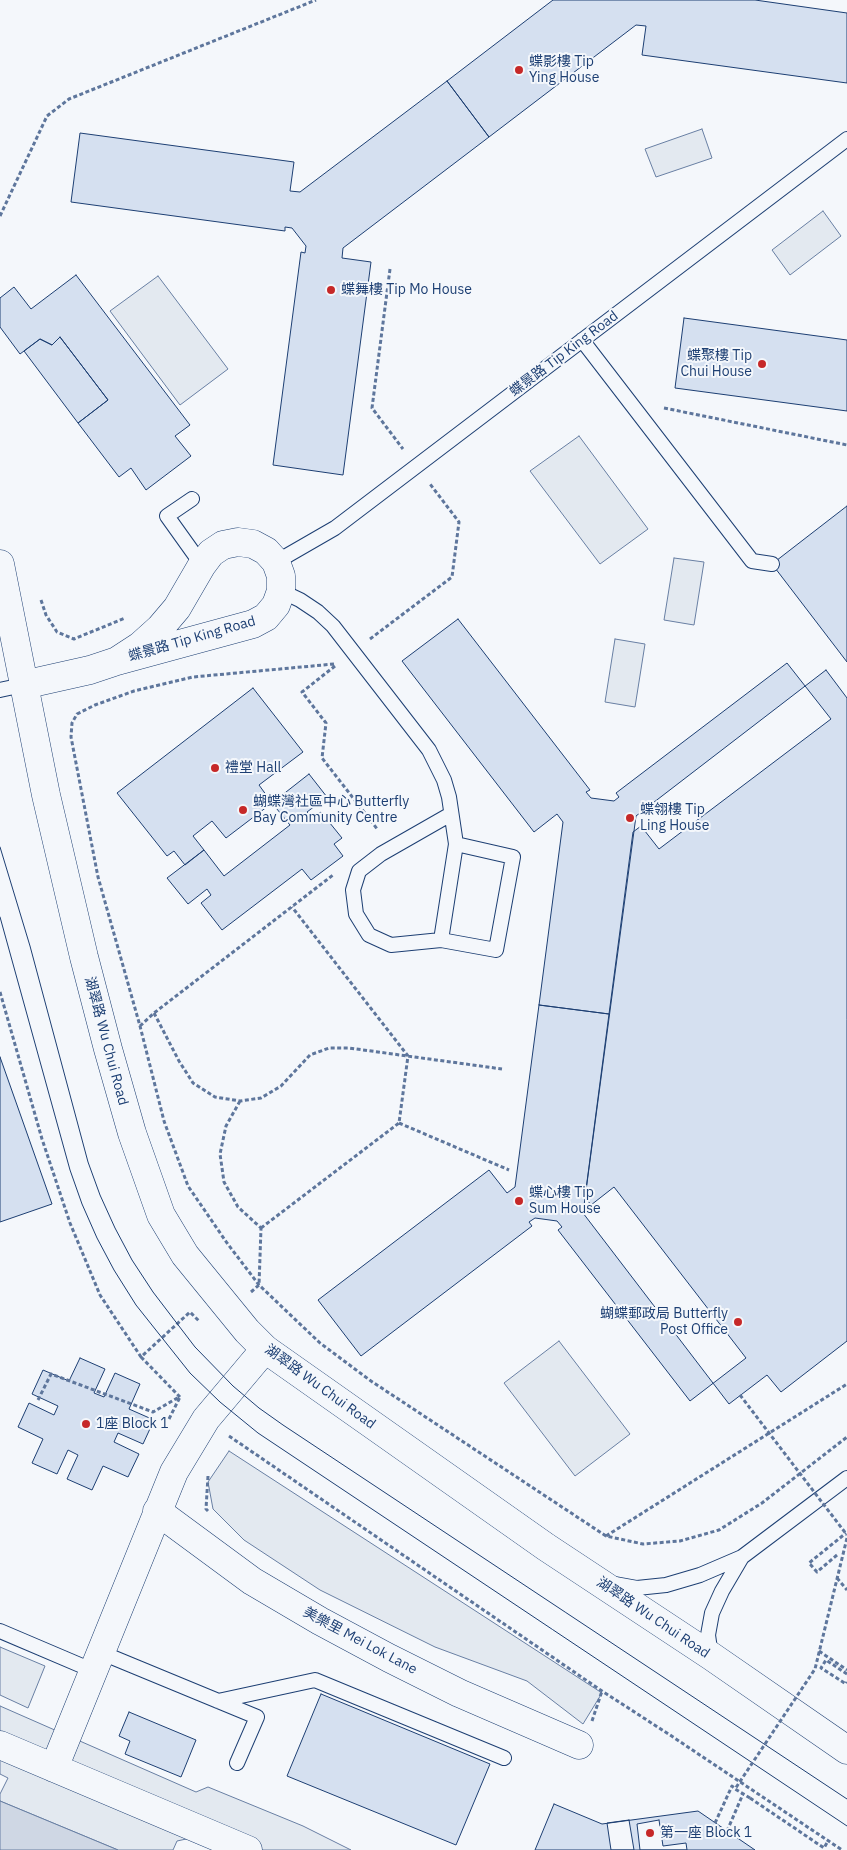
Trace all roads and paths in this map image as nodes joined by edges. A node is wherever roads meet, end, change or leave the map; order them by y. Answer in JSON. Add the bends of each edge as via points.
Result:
{"nodes":[{"id":1,"x":316,"y":0,"type":"edge"},
{"id":2,"x":847,"y":139,"type":"edge"},
{"id":3,"x":0,"y":216,"type":"edge"},
{"id":4,"x":582,"y":340,"type":"junction"},
{"id":5,"x":658,"y":406,"type":"dead end"},
{"id":6,"x":847,"y":445,"type":"edge"},
{"id":7,"x":192,"y":499,"type":"dead end"},
{"id":8,"x":276,"y":562,"type":"junction"},
{"id":9,"x":0,"y":564,"type":"edge"},
{"id":10,"x":772,"y":564,"type":"dead end"},
{"id":11,"x":202,"y":565,"type":"junction"},
{"id":12,"x":281,"y":591,"type":"junction"},
{"id":13,"x":41,"y":600,"type":"dead end"},
{"id":14,"x":128,"y":618,"type":"dead end"},
{"id":15,"x":117,"y":661,"type":"junction"},
{"id":16,"x":342,"y":664,"type":"dead end"},
{"id":17,"x":12,"y":688,"type":"edge"},
{"id":18,"x":302,"y":692,"type":"dead end"},
{"id":19,"x":451,"y":814,"type":"junction"},
{"id":20,"x":383,"y":837,"type":"dead end"},
{"id":21,"x":456,"y":844,"type":"junction"},
{"id":22,"x":338,"y":872,"type":"dead end"},
{"id":23,"x":292,"y":906,"type":"junction"},
{"id":24,"x":441,"y":940,"type":"junction"},
{"id":25,"x":0,"y":992,"type":"edge"},
{"id":26,"x":154,"y":1013,"type":"junction"},
{"id":27,"x":140,"y":1026,"type":"junction"},
{"id":28,"x":408,"y":1056,"type":"junction"},
{"id":29,"x":502,"y":1069,"type":"dead end"},
{"id":30,"x":240,"y":1101,"type":"junction"},
{"id":31,"x":399,"y":1122,"type":"junction"},
{"id":32,"x":509,"y":1170,"type":"dead end"},
{"id":33,"x":161,"y":1338,"type":"dead end"},
{"id":34,"x":265,"y":1349,"type":"junction"},
{"id":35,"x":141,"y":1356,"type":"junction"},
{"id":36,"x":847,"y":1384,"type":"edge"},
{"id":37,"x":740,"y":1395,"type":"dead end"},
{"id":38,"x":38,"y":1400,"type":"dead end"},
{"id":39,"x":847,"y":1437,"type":"edge"},
{"id":40,"x":225,"y":1442,"type":"dead end"},
{"id":41,"x":208,"y":1467,"type":"dead end"},
{"id":42,"x":847,"y":1478,"type":"edge"},
{"id":43,"x":157,"y":1511,"type":"junction"},
{"id":44,"x":211,"y":1515,"type":"dead end"},
{"id":45,"x":847,"y":1535,"type":"edge"},
{"id":46,"x":606,"y":1536,"type":"junction"},
{"id":47,"x":837,"y":1555,"type":"dead end"},
{"id":48,"x":742,"y":1557,"type":"junction"},
{"id":49,"x":837,"y":1578,"type":"junction"},
{"id":50,"x":600,"y":1582,"type":"junction"},
{"id":51,"x":847,"y":1590,"type":"edge"},
{"id":52,"x":0,"y":1631,"type":"edge"},
{"id":53,"x":819,"y":1651,"type":"junction"},
{"id":54,"x":711,"y":1656,"type":"junction"},
{"id":55,"x":98,"y":1662,"type":"junction"},
{"id":56,"x":847,"y":1670,"type":"edge"},
{"id":57,"x":847,"y":1674,"type":"edge"},
{"id":58,"x":847,"y":1682,"type":"edge"},
{"id":59,"x":602,"y":1692,"type":"junction"},
{"id":60,"x":218,"y":1701,"type":"junction"},
{"id":61,"x":585,"y":1734,"type":"joint"},
{"id":62,"x":0,"y":1745,"type":"edge"},
{"id":63,"x":847,"y":1750,"type":"edge"},
{"id":64,"x":504,"y":1758,"type":"dead end"},
{"id":65,"x":238,"y":1763,"type":"dead end"},
{"id":66,"x":54,"y":1768,"type":"junction"},
{"id":67,"x":735,"y":1789,"type":"junction"},
{"id":68,"x":743,"y":1794,"type":"junction"},
{"id":69,"x":715,"y":1823,"type":"dead end"},
{"id":70,"x":727,"y":1830,"type":"dead end"},
{"id":71,"x":828,"y":1841,"type":"junction"},
{"id":72,"x":248,"y":1850,"type":"edge"},
{"id":73,"x":842,"y":1850,"type":"edge"}],
"edges":[{"from":1,"to":3,"type":"path","via":[[69,99],[47,116]]},
{"from":2,"to":4,"type":"lane","name":"蝶景路 Tip King Road"},
{"from":4,"to":8,"type":"lane","name":"蝶景路 Tip King Road","via":[[334,528]]},
{"from":4,"to":10,"type":"lane","via":[[752,561]]},
{"from":5,"to":6,"type":"path"},
{"from":7,"to":11,"type":"lane","via":[[167,516]]},
{"from":8,"to":11,"type":"street","name":"蝶景路 Tip King Road","via":[[253,544],[238,542],[223,545]]},
{"from":8,"to":12,"type":"street","via":[[281,576]]},
{"from":9,"to":17,"type":"street","name":"湖翠路 Wu Chui Road"},
{"from":11,"to":15,"type":"street","name":"蝶景路 Tip King Road","via":[[177,608],[160,628]]},
{"from":12,"to":15,"type":"street","name":"蝶景路 Tip King Road","via":[[276,605],[266,617],[253,624]]},
{"from":12,"to":19,"type":"lane","via":[[318,612],[333,626],[423,742],[438,764]]},
{"from":13,"to":14,"type":"path","via":[[46,615],[58,632],[74,639]]},
{"from":15,"to":17,"type":"street","name":"蝶景路 Tip King Road"},
{"from":16,"to":27,"type":"path","via":[[192,677],[134,691],[95,704],[77,714],[72,723],[71,737],[98,877]]},
{"from":17,"to":34,"type":"street","name":"湖翠路 Wu Chui Road","via":[[46,795],[126,1115],[161,1215],[185,1255]]},
{"from":18,"to":20,"type":"path","via":[[326,723],[322,758]]},
{"from":19,"to":21,"type":"lane"},
{"from":19,"to":24,"type":"lane","via":[[381,854],[359,871],[353,890],[356,914],[369,935],[391,945]]},
{"from":21,"to":24,"type":"lane"},
{"from":21,"to":24,"type":"lane","via":[[514,857],[496,950]]},
{"from":22,"to":23,"type":"path"},
{"from":23,"to":26,"type":"path"},
{"from":23,"to":28,"type":"path"},
{"from":25,"to":35,"type":"path","via":[[70,1223],[100,1295]]},
{"from":26,"to":27,"type":"path"},
{"from":26,"to":30,"type":"path","via":[[193,1083],[214,1097]]},
{"from":27,"to":46,"type":"path","via":[[164,1121],[188,1186],[264,1290],[320,1343],[371,1381]]},
{"from":28,"to":29,"type":"path"},
{"from":28,"to":30,"type":"path","via":[[329,1048],[310,1055],[281,1086],[261,1098]]},
{"from":28,"to":31,"type":"path"},
{"from":30,"to":31,"type":"path","via":[[226,1126],[220,1154],[224,1182],[238,1207],[261,1228]]},
{"from":31,"to":32,"type":"path"},
{"from":33,"to":35,"type":"path"},
{"from":34,"to":43,"type":"street","via":[[206,1419],[174,1472]]},
{"from":34,"to":50,"type":"street","name":"湖翠路 Wu Chui Road"},
{"from":35,"to":38,"type":"path","via":[[180,1397],[153,1412],[51,1374]]},
{"from":36,"to":46,"type":"path"},
{"from":37,"to":45,"type":"path","bridge":true},
{"from":39,"to":46,"type":"path","via":[[762,1503],[719,1530],[680,1541],[643,1544]]},
{"from":40,"to":59,"type":"path","via":[[229,1436]]},
{"from":41,"to":44,"type":"path","via":[[206,1509]]},
{"from":42,"to":48,"type":"lane"},
{"from":43,"to":55,"type":"street"},
{"from":43,"to":61,"type":"street","name":"美樂里 Mei Lok Lane","via":[[252,1581],[389,1658],[459,1693]]},
{"from":45,"to":47,"type":"path","via":[[809,1563],[816,1572]]},
{"from":45,"to":49,"type":"path","bridge":true},
{"from":48,"to":50,"type":"lane","via":[[666,1585],[637,1588]]},
{"from":48,"to":54,"type":"lane","via":[[712,1614],[708,1634]]},
{"from":49,"to":51,"type":"path"},
{"from":49,"to":53,"type":"path","bridge":true},
{"from":50,"to":54,"type":"street","name":"湖翠路 Wu Chui Road"},
{"from":52,"to":55,"type":"lane"},
{"from":53,"to":56,"type":"path"},
{"from":53,"to":67,"type":"path","bridge":true,"via":[[815,1669]]},
{"from":54,"to":63,"type":"street","name":"湖翠路 Wu Chui Road"},
{"from":55,"to":60,"type":"lane"},
{"from":55,"to":66,"type":"street"},
{"from":57,"to":58,"type":"path","via":[[826,1660],[821,1668]]},
{"from":59,"to":61,"type":"path"},
{"from":59,"to":71,"type":"path"},
{"from":60,"to":64,"type":"lane","via":[[315,1680]]},
{"from":60,"to":65,"type":"lane","via":[[256,1717]]},
{"from":62,"to":66,"type":"street"},
{"from":66,"to":72,"type":"street"},
{"from":67,"to":68,"type":"path","bridge":true},
{"from":67,"to":69,"type":"path","via":[[732,1786]]},
{"from":68,"to":70,"type":"path"},
{"from":68,"to":71,"type":"path","via":[[824,1848]]},
{"from":71,"to":73,"type":"path"}]}
